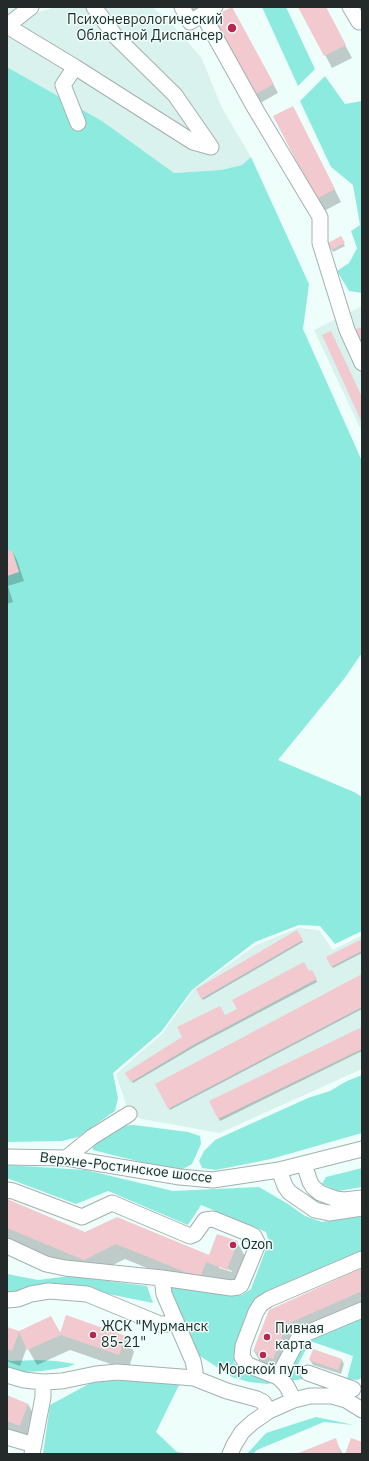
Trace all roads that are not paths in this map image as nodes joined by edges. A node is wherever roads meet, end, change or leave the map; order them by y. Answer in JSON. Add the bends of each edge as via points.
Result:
{"nodes":[{"id":1,"x":31,"y":7,"type":"edge"},
{"id":2,"x":94,"y":7,"type":"edge"},
{"id":3,"x":182,"y":7,"type":"edge"},
{"id":4,"x":350,"y":7,"type":"edge"},
{"id":5,"x":209,"y":11,"type":"edge"},
{"id":6,"x":359,"y":22,"type":"dead end"},
{"id":7,"x":7,"y":26,"type":"edge"},
{"id":8,"x":75,"y":67,"type":"junction"},
{"id":9,"x":78,"y":123,"type":"dead end"},
{"id":10,"x":362,"y":363,"type":"edge"},
{"id":11,"x":129,"y":1114,"type":"dead end"},
{"id":12,"x":362,"y":1149,"type":"edge"},
{"id":13,"x":7,"y":1157,"type":"edge"},
{"id":14,"x":66,"y":1158,"type":"junction"},
{"id":15,"x":304,"y":1164,"type":"junction"},
{"id":16,"x":279,"y":1170,"type":"junction"},
{"id":17,"x":7,"y":1190,"type":"edge"},
{"id":18,"x":362,"y":1198,"type":"edge"},
{"id":19,"x":362,"y":1208,"type":"edge"},
{"id":20,"x":7,"y":1246,"type":"edge"},
{"id":21,"x":362,"y":1259,"type":"edge"},
{"id":22,"x":162,"y":1278,"type":"junction"},
{"id":23,"x":7,"y":1300,"type":"edge"},
{"id":24,"x":362,"y":1310,"type":"edge"},
{"id":25,"x":176,"y":1321,"type":"junction"},
{"id":26,"x":308,"y":1373,"type":"dead end"},
{"id":27,"x":7,"y":1375,"type":"edge"},
{"id":28,"x":278,"y":1377,"type":"junction"},
{"id":29,"x":194,"y":1378,"type":"junction"},
{"id":30,"x":43,"y":1382,"type":"junction"},
{"id":31,"x":354,"y":1390,"type":"edge"},
{"id":32,"x":294,"y":1400,"type":"junction"},
{"id":33,"x":362,"y":1410,"type":"edge"},
{"id":34,"x":269,"y":1411,"type":"junction"},
{"id":35,"x":7,"y":1437,"type":"edge"},
{"id":36,"x":33,"y":1449,"type":"edge"},
{"id":37,"x":230,"y":1454,"type":"edge"}],
"edges":[{"from":1,"to":7,"type":"street"},
{"from":2,"to":8,"type":"street","via":[[116,37],[175,94],[211,147],[193,142]]},
{"from":3,"to":5,"type":"street","via":[[190,22]]},
{"from":4,"to":6,"type":"street"},
{"from":5,"to":10,"type":"street","via":[[256,110],[320,217],[320,243],[347,330]]},
{"from":7,"to":8,"type":"street"},
{"from":8,"to":9,"type":"street","via":[[63,85]]},
{"from":11,"to":14,"type":"street","via":[[92,1137]]},
{"from":12,"to":15,"type":"street","name":"Верхне-Ростинское шоссе"},
{"from":13,"to":14,"type":"street","name":"Верхне-Ростинское шоссе"},
{"from":14,"to":16,"type":"street","name":"Верхне-Ростинское шоссе","via":[[213,1180]]},
{"from":15,"to":16,"type":"street","name":"Верхне-Ростинское шоссе"},
{"from":15,"to":18,"type":"street","via":[[310,1182],[320,1193],[344,1200]]},
{"from":16,"to":19,"type":"street","via":[[289,1192],[316,1210],[329,1213]]},
{"from":17,"to":22,"type":"street","via":[[82,1217],[112,1203],[190,1236],[195,1234],[205,1220],[210,1219],[250,1234],[257,1240],[257,1249],[238,1287]]},
{"from":20,"to":22,"type":"street","via":[[46,1264],[65,1268]]},
{"from":21,"to":28,"type":"street","via":[[269,1299],[256,1312],[243,1346],[242,1357],[248,1365]]},
{"from":22,"to":25,"type":"street","via":[[164,1294]]},
{"from":23,"to":25,"type":"street","via":[[49,1291],[87,1294],[160,1324]]},
{"from":24,"to":28,"type":"street","via":[[302,1335]]},
{"from":25,"to":29,"type":"street","via":[[193,1361]]},
{"from":26,"to":31,"type":"street"},
{"from":27,"to":30,"type":"street"},
{"from":28,"to":32,"type":"street"},
{"from":29,"to":30,"type":"street","via":[[117,1372]]},
{"from":29,"to":34,"type":"street","via":[[257,1399],[263,1402]]},
{"from":30,"to":36,"type":"street","via":[[43,1397]]},
{"from":31,"to":32,"type":"street","via":[[332,1396],[310,1396]]},
{"from":31,"to":33,"type":"street"},
{"from":32,"to":34,"type":"street"},
{"from":34,"to":37,"type":"street","via":[[242,1432]]},
{"from":35,"to":36,"type":"street"}]}
